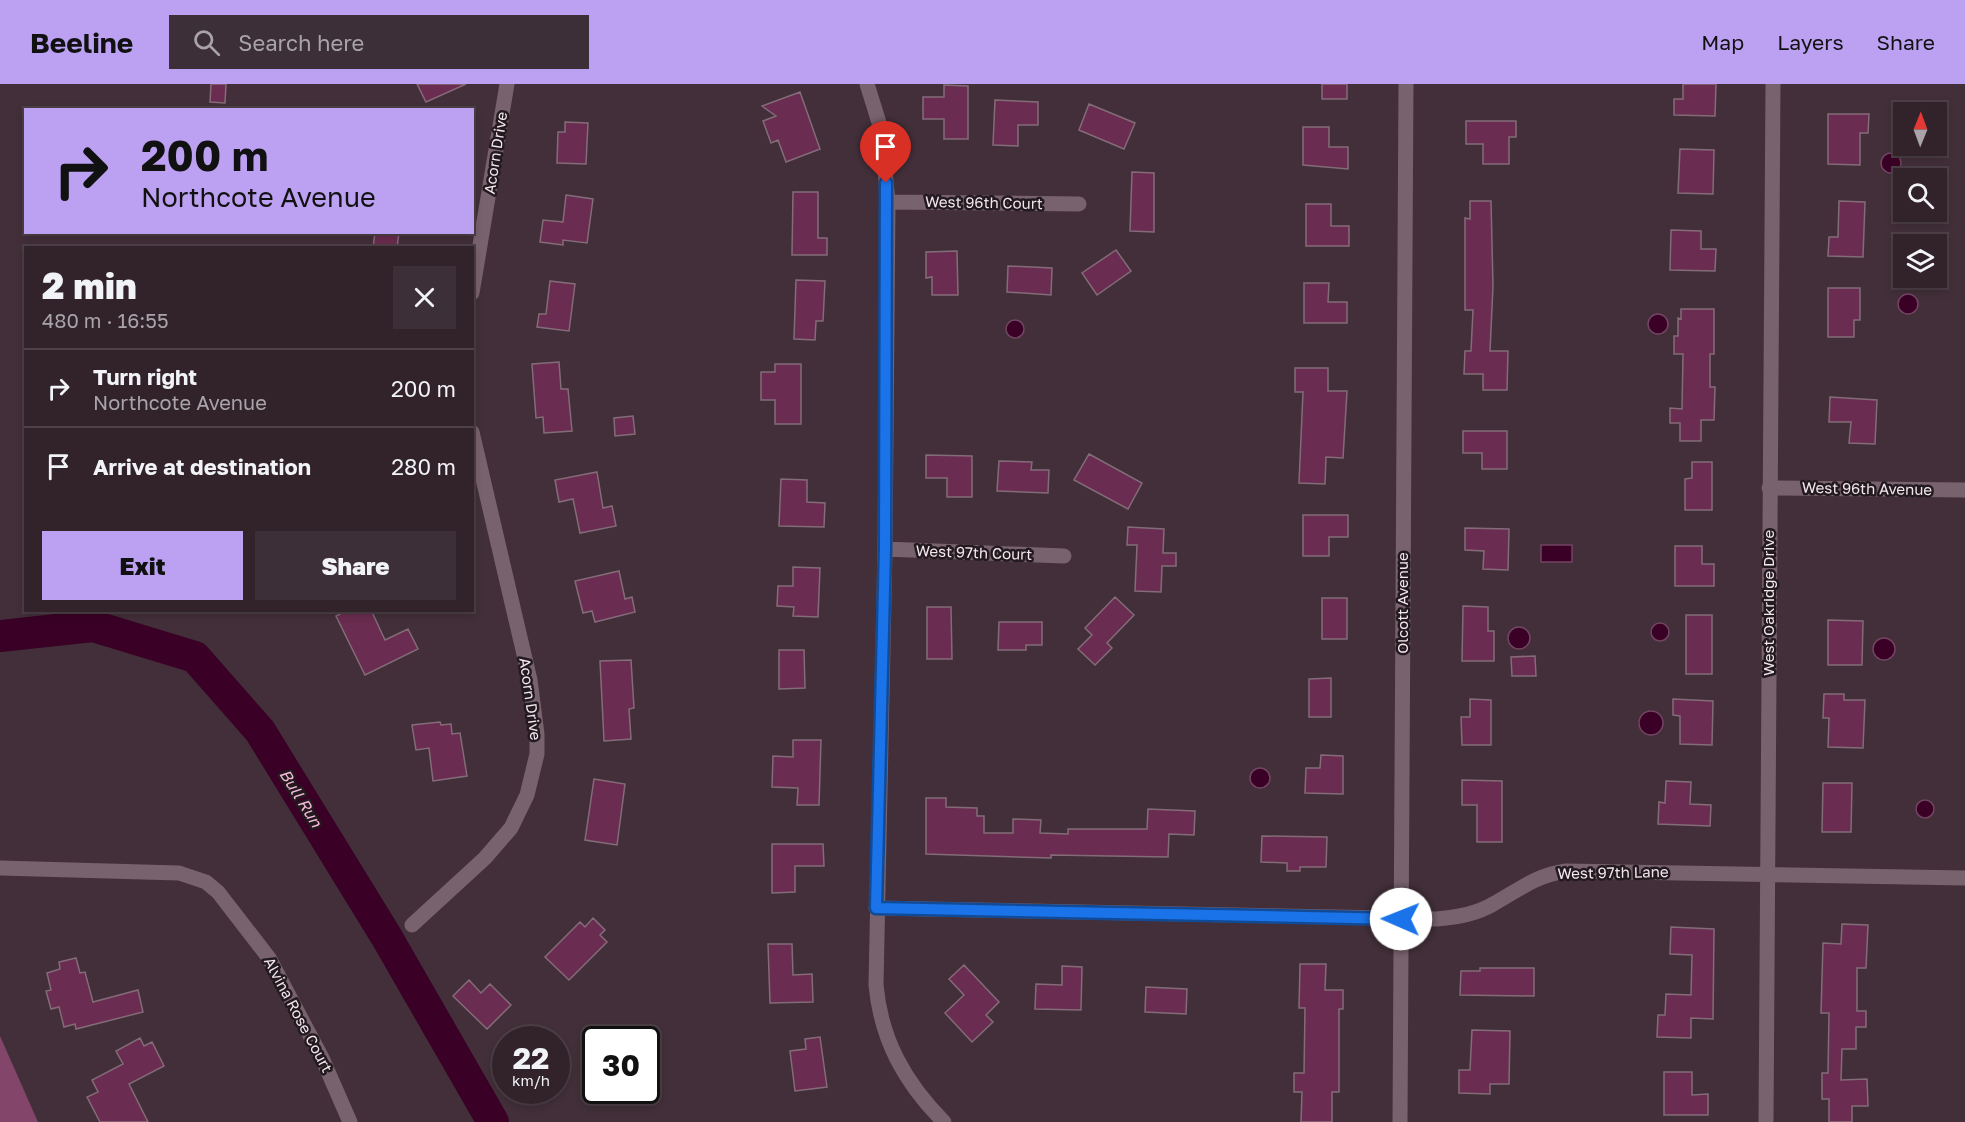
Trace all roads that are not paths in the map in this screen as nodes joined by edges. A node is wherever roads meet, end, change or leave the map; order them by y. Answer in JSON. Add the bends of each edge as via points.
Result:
{"nodes":[{"id":1,"x":507,"y":84,"type":"edge"},
{"id":2,"x":867,"y":84,"type":"edge"},
{"id":3,"x":1406,"y":84,"type":"edge"},
{"id":4,"x":1773,"y":84,"type":"edge"},
{"id":5,"x":888,"y":202,"type":"junction"},
{"id":6,"x":1079,"y":204,"type":"dead end"},
{"id":7,"x":474,"y":281,"type":"edge"},
{"id":8,"x":474,"y":441,"type":"edge"},
{"id":9,"x":1770,"y":488,"type":"junction"},
{"id":10,"x":1965,"y":490,"type":"edge"},
{"id":11,"x":885,"y":549,"type":"junction"},
{"id":12,"x":1064,"y":556,"type":"dead end"},
{"id":13,"x":0,"y":868,"type":"edge"},
{"id":14,"x":1767,"y":873,"type":"junction"},
{"id":15,"x":1965,"y":878,"type":"edge"},
{"id":16,"x":876,"y":908,"type":"junction"},
{"id":17,"x":1401,"y":919,"type":"junction"},
{"id":18,"x":412,"y":925,"type":"dead end"},
{"id":19,"x":350,"y":1122,"type":"edge"},
{"id":20,"x":944,"y":1122,"type":"edge"},
{"id":21,"x":1400,"y":1122,"type":"edge"},
{"id":22,"x":1766,"y":1122,"type":"edge"}],
"edges":[{"from":1,"to":7,"type":"street","name":"Acorn Drive"},
{"from":2,"to":5,"type":"street","via":[[881,129]]},
{"from":3,"to":17,"type":"street","name":"Olcott Avenue"},
{"from":4,"to":9,"type":"street","name":"West Oakridge Drive"},
{"from":5,"to":6,"type":"street","name":"West 96th Court"},
{"from":5,"to":11,"type":"street"},
{"from":8,"to":18,"type":"street","name":"Acorn Drive","via":[[530,680],[537,754],[527,795],[510,828],[485,858]]},
{"from":9,"to":10,"type":"street","name":"West 96th Avenue"},
{"from":9,"to":14,"type":"street","name":"West Oakridge Drive"},
{"from":11,"to":12,"type":"street","name":"West 97th Court"},
{"from":11,"to":16,"type":"street"},
{"from":13,"to":19,"type":"street","name":"Alvina Rose Court","via":[[179,873],[206,882],[230,906],[269,958],[322,1058]]},
{"from":14,"to":15,"type":"street","name":"West 97th Lane"},
{"from":14,"to":17,"type":"street","name":"West 97th Lane","via":[[1558,872],[1535,878],[1468,915]]},
{"from":14,"to":22,"type":"street","name":"West Oakridge Drive"},
{"from":16,"to":17,"type":"street","name":"West 97th Lane"},
{"from":16,"to":20,"type":"street","via":[[876,985],[885,1036],[907,1079]]},
{"from":17,"to":21,"type":"street","name":"Olcott Avenue"}]}
